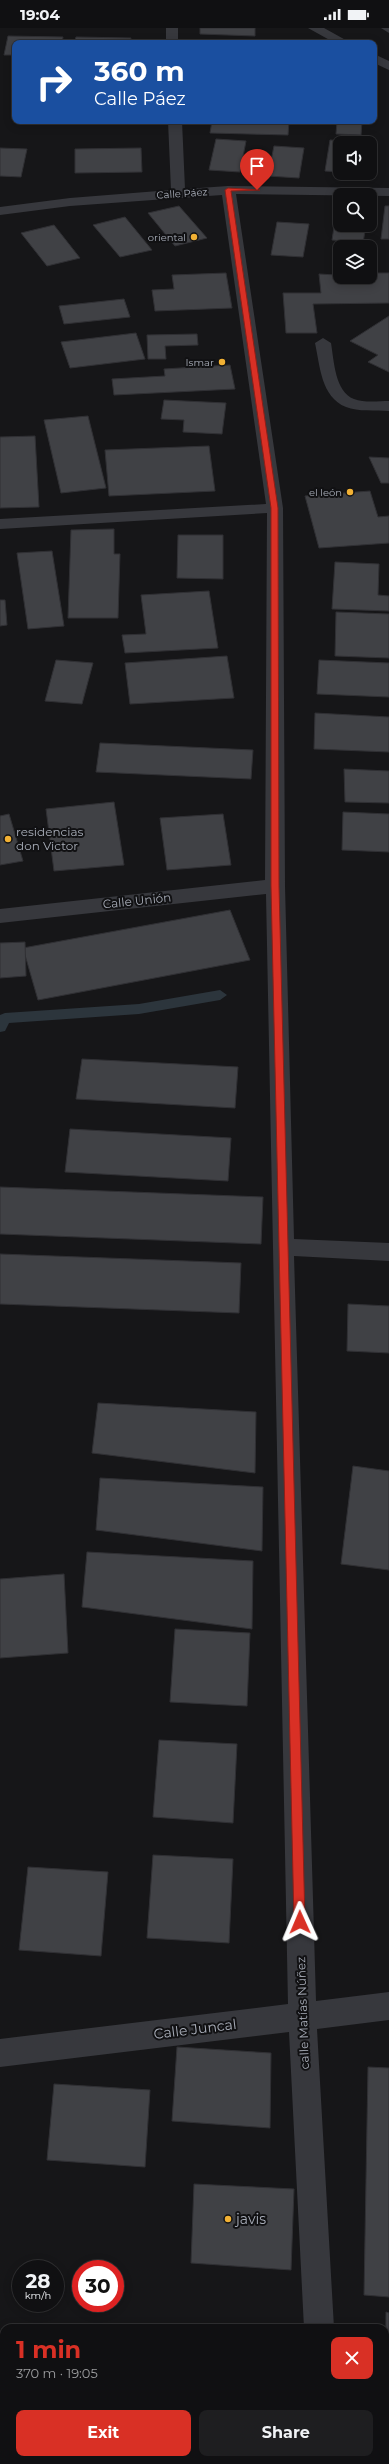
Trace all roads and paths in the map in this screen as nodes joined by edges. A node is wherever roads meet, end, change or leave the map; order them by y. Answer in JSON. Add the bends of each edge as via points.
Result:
{"nodes":[{"id":1,"x":172,"y":28,"type":"edge"},
{"id":2,"x":314,"y":28,"type":"edge"},
{"id":3,"x":172,"y":40,"type":"edge"},
{"id":4,"x":339,"y":40,"type":"edge"},
{"id":5,"x":377,"y":60,"type":"edge"},
{"id":6,"x":389,"y":66,"type":"edge"},
{"id":7,"x":175,"y":124,"type":"edge"},
{"id":8,"x":228,"y":190,"type":"junction"},
{"id":9,"x":389,"y":192,"type":"edge"},
{"id":10,"x":178,"y":194,"type":"junction"},
{"id":11,"x":0,"y":211,"type":"edge"},
{"id":12,"x":323,"y":343,"type":"dead end"},
{"id":13,"x":389,"y":406,"type":"edge"},
{"id":14,"x":275,"y":508,"type":"junction"},
{"id":15,"x":0,"y":524,"type":"edge"},
{"id":16,"x":275,"y":886,"type":"junction"},
{"id":17,"x":0,"y":916,"type":"edge"},
{"id":18,"x":283,"y":1247,"type":"junction"},
{"id":19,"x":389,"y":1252,"type":"edge"},
{"id":20,"x":389,"y":2006,"type":"edge"},
{"id":21,"x":302,"y":2016,"type":"junction"},
{"id":22,"x":0,"y":2053,"type":"edge"},
{"id":23,"x":319,"y":2324,"type":"edge"}],
"edges":[{"from":1,"to":3,"type":"street"},
{"from":2,"to":4,"type":"street"},
{"from":5,"to":6,"type":"street"},
{"from":7,"to":10,"type":"street"},
{"from":8,"to":9,"type":"street","name":"Calle Páez"},
{"from":8,"to":10,"type":"street","name":"Calle Páez"},
{"from":8,"to":14,"type":"street","name":"calle Matías Núñez"},
{"from":10,"to":11,"type":"street","name":"Calle Páez","via":[[70,202]]},
{"from":12,"to":13,"type":"street","via":[[329,375],[337,395],[351,404]]},
{"from":14,"to":15,"type":"street"},
{"from":14,"to":16,"type":"street","name":"calle Matías Núñez"},
{"from":16,"to":17,"type":"street","name":"Calle Unión"},
{"from":16,"to":18,"type":"street","name":"calle Matías Núñez"},
{"from":18,"to":19,"type":"street"},
{"from":18,"to":21,"type":"street","name":"calle Matías Núñez"},
{"from":20,"to":21,"type":"street","name":"Calle Juncal"},
{"from":21,"to":22,"type":"street","name":"Calle Juncal"},
{"from":21,"to":23,"type":"street","name":"calle Matías Núñez"}]}
